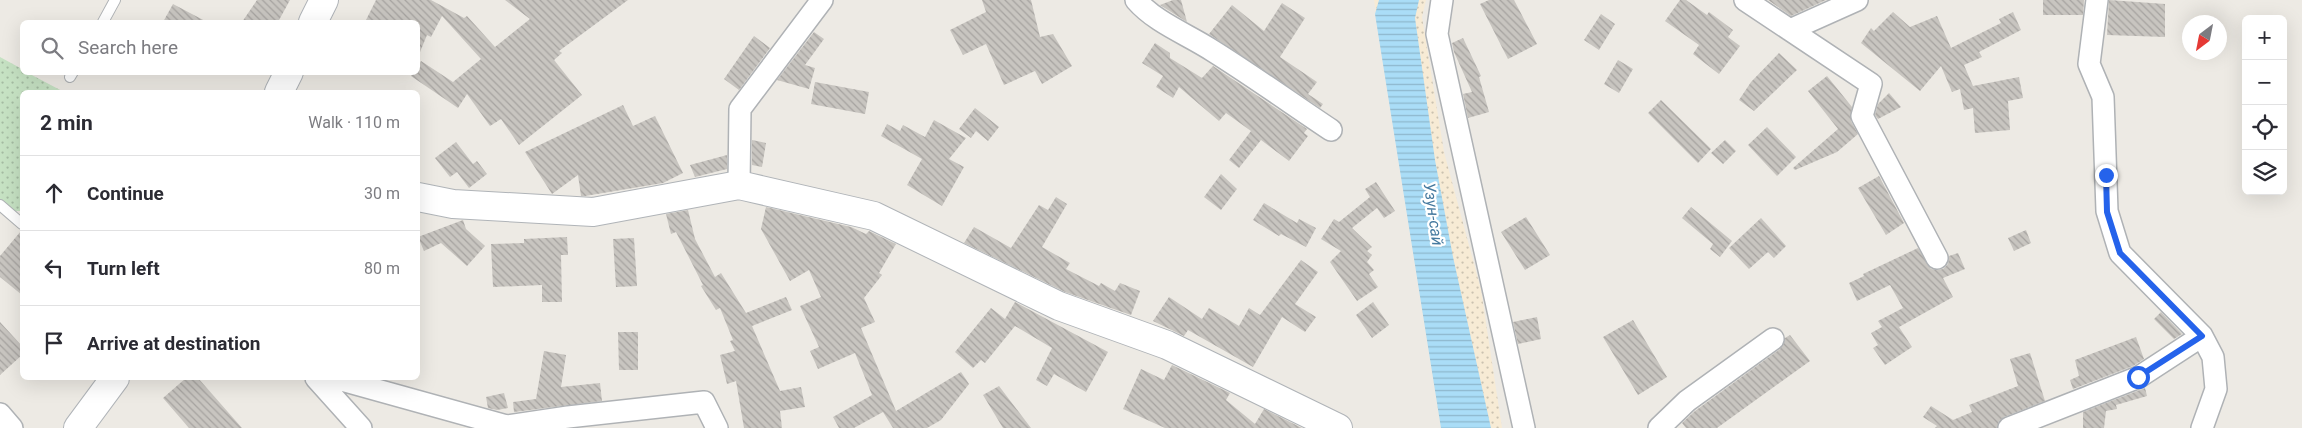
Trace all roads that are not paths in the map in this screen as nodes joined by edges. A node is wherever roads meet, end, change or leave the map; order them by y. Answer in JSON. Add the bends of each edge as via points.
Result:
{"nodes":[{"id":1,"x":115,"y":0,"type":"edge"},
{"id":2,"x":324,"y":0,"type":"edge"},
{"id":3,"x":822,"y":0,"type":"edge"},
{"id":4,"x":1136,"y":0,"type":"edge"},
{"id":5,"x":1442,"y":0,"type":"edge"},
{"id":6,"x":1745,"y":0,"type":"edge"},
{"id":7,"x":1857,"y":0,"type":"edge"},
{"id":8,"x":2096,"y":0,"type":"edge"},
{"id":9,"x":104,"y":20,"type":"edge"},
{"id":10,"x":314,"y":20,"type":"edge"},
{"id":11,"x":1790,"y":30,"type":"junction"},
{"id":12,"x":287,"y":75,"type":"edge"},
{"id":13,"x":280,"y":90,"type":"edge"},
{"id":14,"x":1331,"y":130,"type":"dead end"},
{"id":15,"x":738,"y":185,"type":"junction"},
{"id":16,"x":420,"y":197,"type":"edge"},
{"id":17,"x":453,"y":204,"type":"junction"},
{"id":18,"x":0,"y":205,"type":"edge"},
{"id":19,"x":420,"y":213,"type":"edge"},
{"id":20,"x":20,"y":222,"type":"edge"},
{"id":21,"x":1937,"y":258,"type":"dead end"},
{"id":22,"x":2202,"y":336,"type":"junction"},
{"id":23,"x":1773,"y":339,"type":"dead end"},
{"id":24,"x":114,"y":380,"type":"edge"},
{"id":25,"x":318,"y":380,"type":"edge"},
{"id":26,"x":341,"y":380,"type":"edge"},
{"id":27,"x":0,"y":414,"type":"edge"},
{"id":28,"x":508,"y":427,"type":"edge"},
{"id":29,"x":12,"y":428,"type":"edge"},
{"id":30,"x":78,"y":428,"type":"edge"},
{"id":31,"x":361,"y":428,"type":"edge"},
{"id":32,"x":717,"y":428,"type":"edge"},
{"id":33,"x":1338,"y":428,"type":"edge"},
{"id":34,"x":1524,"y":428,"type":"edge"},
{"id":35,"x":1659,"y":428,"type":"edge"},
{"id":36,"x":2009,"y":428,"type":"edge"},
{"id":37,"x":2202,"y":428,"type":"edge"}],
"edges":[{"from":1,"to":9,"type":"lane"},
{"from":2,"to":10,"type":"street"},
{"from":3,"to":15,"type":"street","via":[[740,109]]},
{"from":4,"to":14,"type":"street","via":[[1166,24],[1212,50]]},
{"from":5,"to":34,"type":"street","via":[[1437,34]]},
{"from":6,"to":11,"type":"street"},
{"from":7,"to":11,"type":"street"},
{"from":8,"to":22,"type":"street","via":[[2088,64],[2103,97],[2107,212],[2120,253]]},
{"from":11,"to":21,"type":"street","via":[[1871,84],[1862,116]]},
{"from":12,"to":13,"type":"street"},
{"from":15,"to":17,"type":"street","via":[[593,212]]},
{"from":15,"to":33,"type":"street","via":[[874,216],[1059,306],[1168,345]]},
{"from":16,"to":17,"type":"street"},
{"from":17,"to":19,"type":"street"},
{"from":18,"to":20,"type":"lane"},
{"from":22,"to":36,"type":"street","via":[[2138,377]]},
{"from":22,"to":37,"type":"street","via":[[2213,357],[2216,389]]},
{"from":23,"to":35,"type":"street","via":[[1687,402]]},
{"from":24,"to":30,"type":"street"},
{"from":25,"to":31,"type":"street"},
{"from":26,"to":28,"type":"street"},
{"from":27,"to":29,"type":"street"},
{"from":28,"to":32,"type":"street","via":[[568,416],[704,402]]}]}
